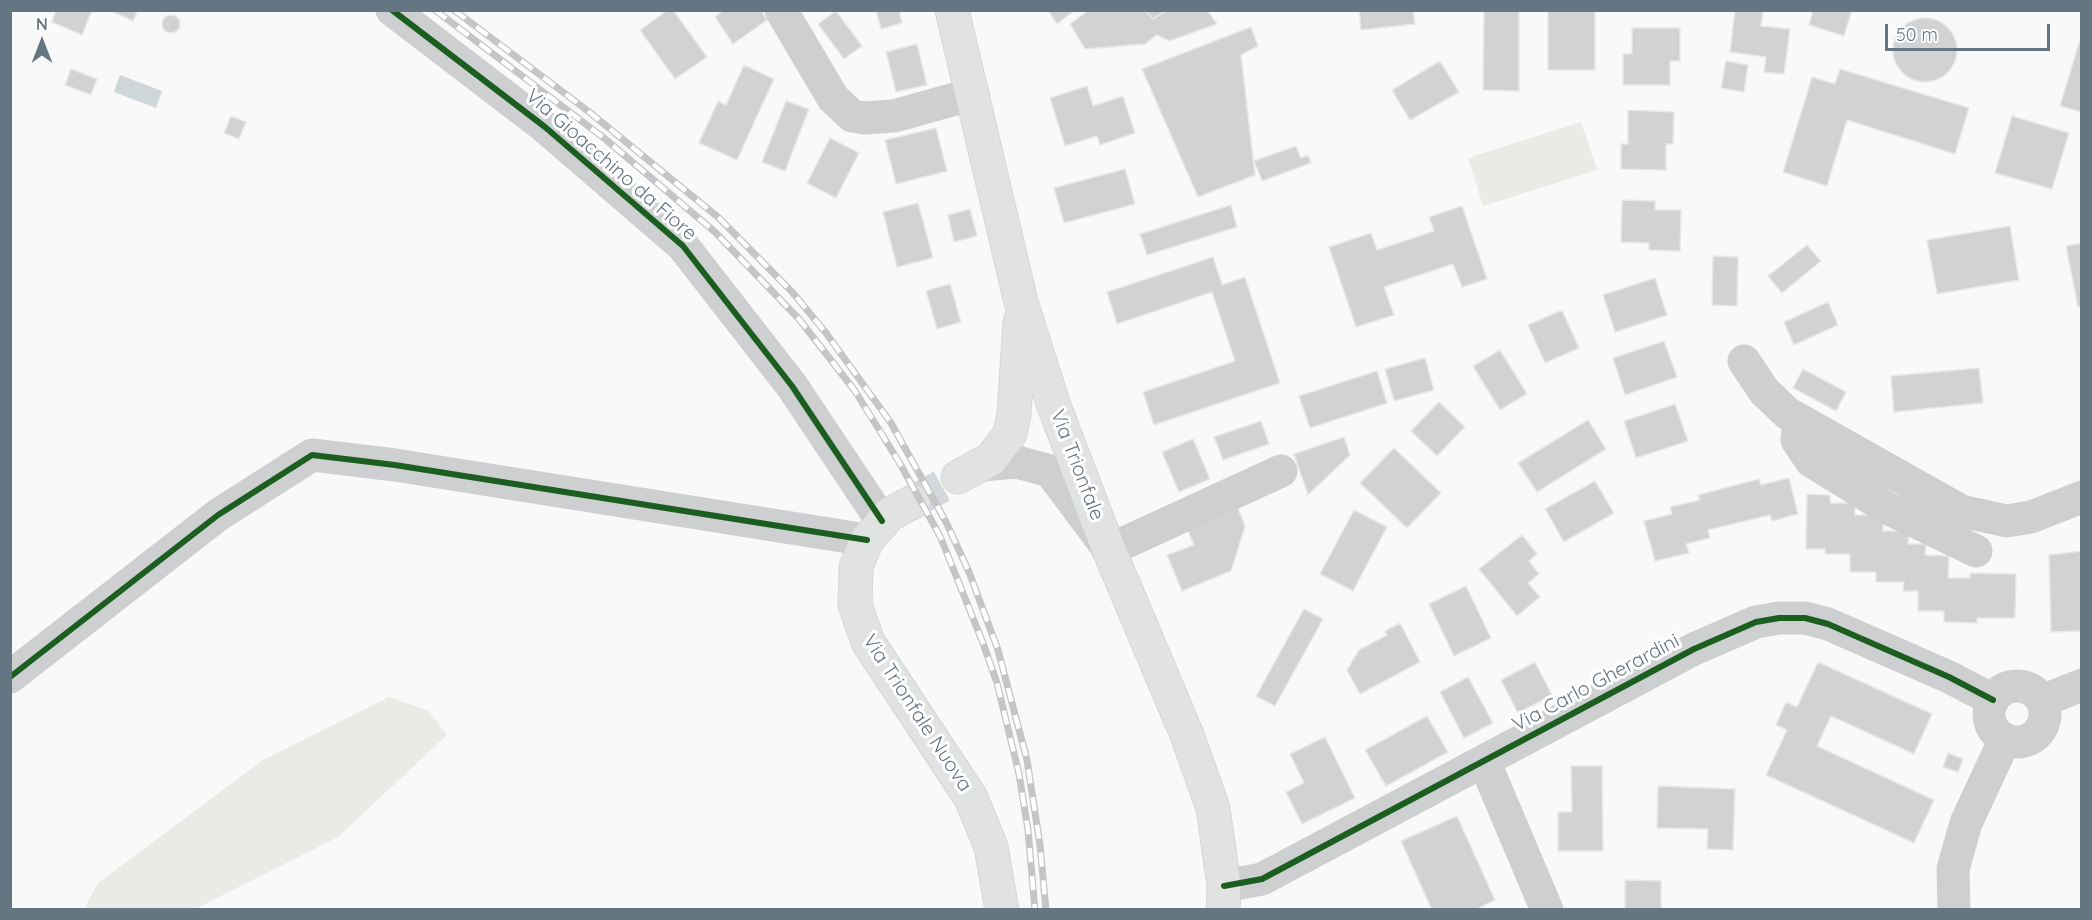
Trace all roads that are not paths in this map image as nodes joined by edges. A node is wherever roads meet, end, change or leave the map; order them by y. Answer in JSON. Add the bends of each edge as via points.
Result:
{"nodes":[{"id":1,"x":392,"y":10,"type":"edge"},
{"id":2,"x":781,"y":10,"type":"edge"},
{"id":3,"x":957,"y":18,"type":"edge"},
{"id":4,"x":973,"y":94,"type":"junction"},
{"id":5,"x":1021,"y":302,"type":"junction"},
{"id":6,"x":1744,"y":361,"type":"dead end"},
{"id":7,"x":1799,"y":420,"type":"junction"},
{"id":8,"x":970,"y":471,"type":"joint"},
{"id":9,"x":1281,"y":471,"type":"dead end"},
{"id":10,"x":2082,"y":497,"type":"edge"},
{"id":11,"x":913,"y":502,"type":"tunnel mouth"},
{"id":12,"x":874,"y":531,"type":"junction"},
{"id":13,"x":1109,"y":550,"type":"junction"},
{"id":14,"x":1976,"y":551,"type":"dead end"},
{"id":15,"x":10,"y":677,"type":"edge"},
{"id":16,"x":2082,"y":685,"type":"edge"},
{"id":17,"x":1993,"y":700,"type":"junction"},
{"id":18,"x":2042,"y":701,"type":"junction"},
{"id":19,"x":2005,"y":739,"type":"junction"},
{"id":20,"x":1484,"y":761,"type":"junction"},
{"id":21,"x":1223,"y":898,"type":"edge"},
{"id":22,"x":1002,"y":909,"type":"edge"},
{"id":23,"x":1547,"y":909,"type":"edge"},
{"id":24,"x":1954,"y":909,"type":"edge"}],
"edges":[{"from":1,"to":12,"type":"street","name":"Via Gioacchino da Fiore","via":[[545,127],[683,246],[792,386]]},
{"from":2,"to":4,"type":"street","via":[[833,98],[852,116],[894,116]]},
{"from":3,"to":4,"type":"main road","name":"Via Trionfale"},
{"from":4,"to":5,"type":"main road","name":"Via Trionfale"},
{"from":5,"to":8,"type":"main road","via":[[1013,422],[1004,445]]},
{"from":5,"to":13,"type":"main road","name":"Via Trionfale","via":[[1054,406]]},
{"from":6,"to":7,"type":"street","via":[[1769,397]]},
{"from":7,"to":10,"type":"street","via":[[1961,511],[1984,518],[2007,521],[2031,517]]},
{"from":7,"to":14,"type":"street","via":[[1797,440],[1811,461],[1887,508]]},
{"from":8,"to":13,"type":"street","via":[[1017,462],[1050,471]]},
{"from":9,"to":13,"type":"street"},
{"from":11,"to":12,"type":"main road"},
{"from":12,"to":15,"type":"street","via":[[312,455],[218,515]]},
{"from":12,"to":22,"type":"main road","name":"Via Trionfale Nuova","via":[[856,567],[855,605],[860,622],[873,649],[971,798],[991,847]]},
{"from":13,"to":21,"type":"main road","name":"Via Trionfale","via":[[1187,735],[1213,808]]},
{"from":16,"to":18,"type":"street"},
{"from":17,"to":18,"type":"street","via":[[2003,690],[2018,686],[2032,690]]},
{"from":17,"to":19,"type":"street","via":[[1990,723]]},
{"from":17,"to":20,"type":"street","name":"Via Carlo Gherardini","via":[[1828,624],[1805,618],[1779,618],[1756,622],[1694,649]]},
{"from":18,"to":19,"type":"street","via":[[2045,718],[2037,733],[2022,741]]},
{"from":19,"to":24,"type":"street","via":[[1966,823],[1953,869]]},
{"from":20,"to":21,"type":"street","name":"Via Carlo Gherardini"},
{"from":20,"to":23,"type":"street"}]}
